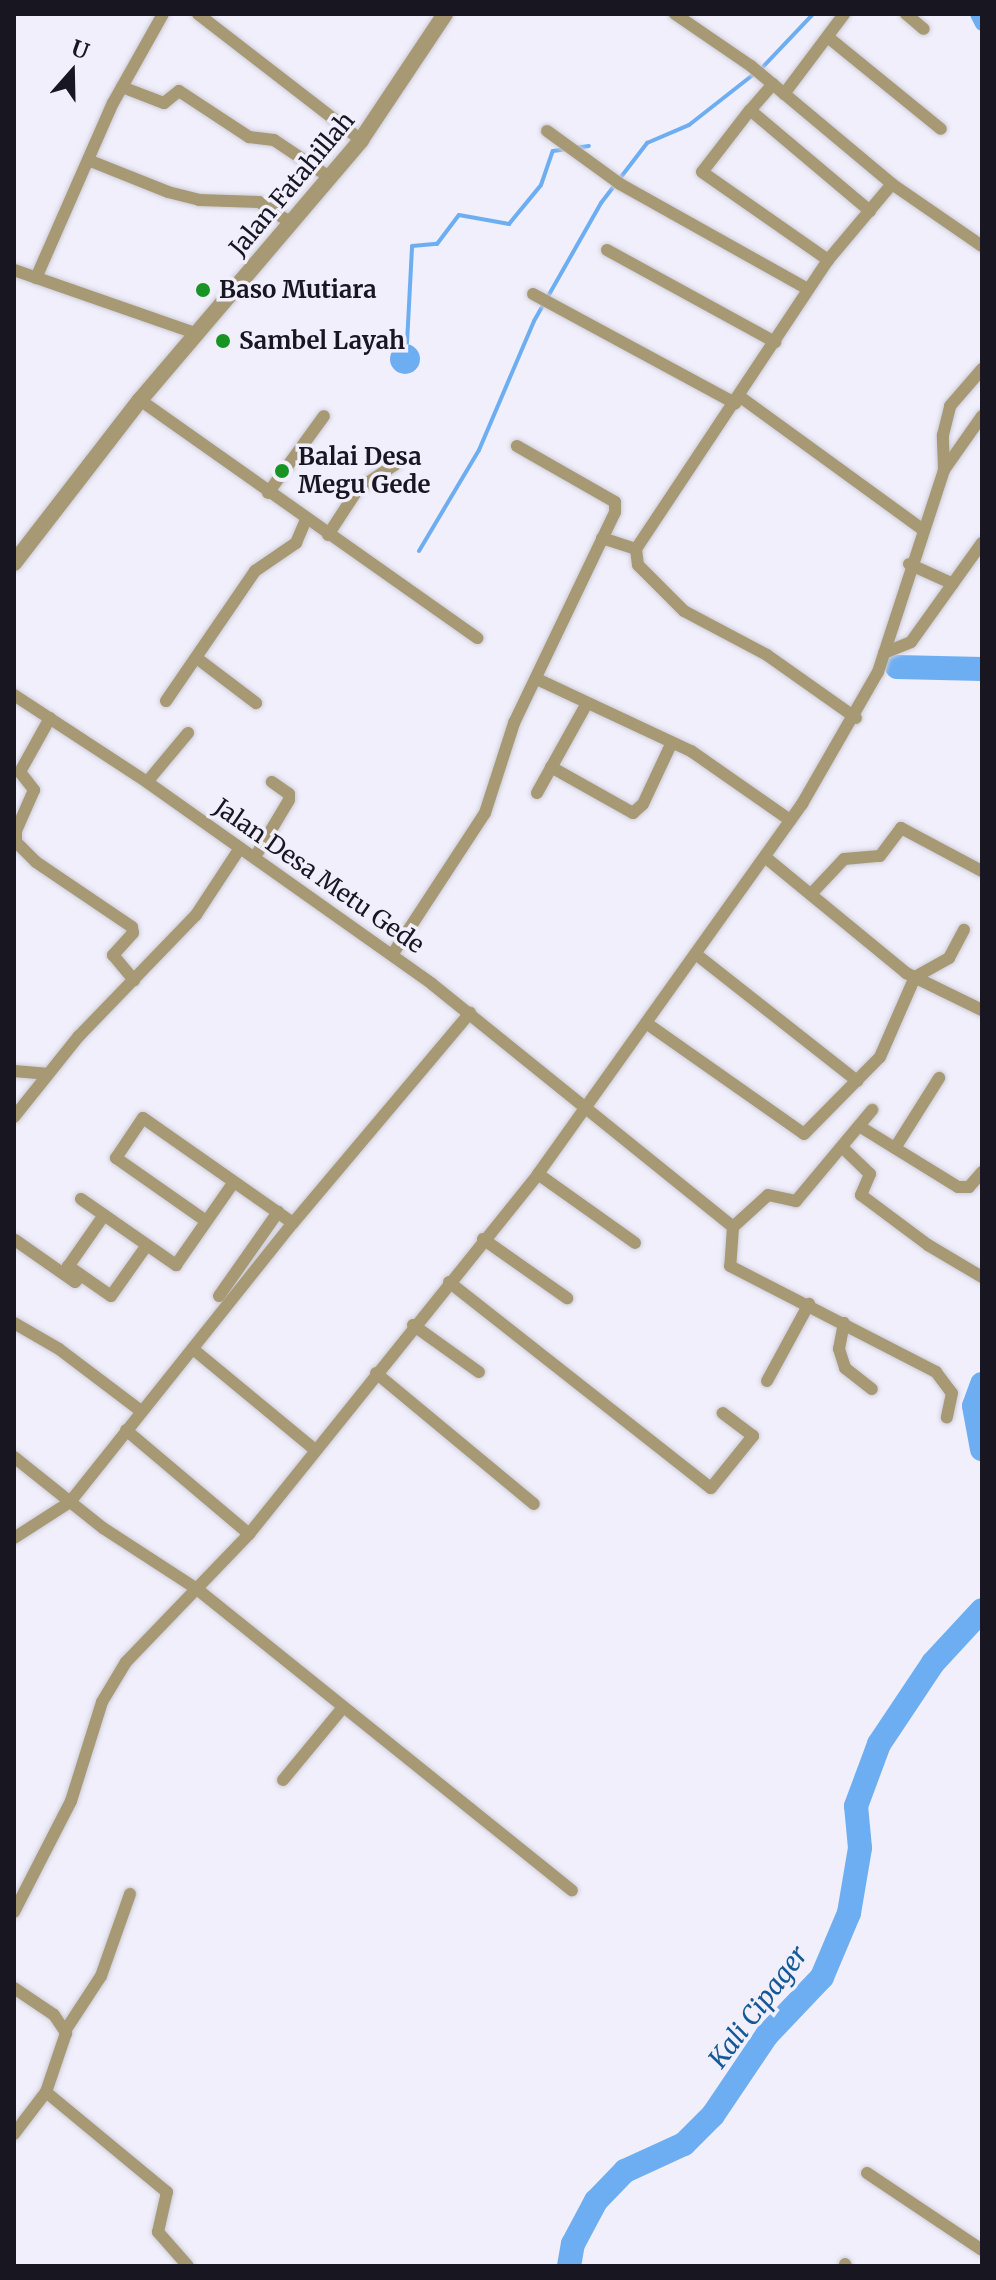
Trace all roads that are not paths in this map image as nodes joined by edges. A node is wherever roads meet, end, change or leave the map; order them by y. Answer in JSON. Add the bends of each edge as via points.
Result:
{"nodes":[{"id":1,"x":163,"y":14,"type":"edge"},
{"id":2,"x":198,"y":14,"type":"edge"},
{"id":3,"x":445,"y":14,"type":"edge"},
{"id":4,"x":675,"y":14,"type":"edge"},
{"id":5,"x":844,"y":14,"type":"edge"},
{"id":6,"x":906,"y":14,"type":"edge"},
{"id":7,"x":691,"y":18,"type":"edge"},
{"id":8,"x":924,"y":29,"type":"dead end"},
{"id":9,"x":829,"y":38,"type":"junction"},
{"id":10,"x":773,"y":84,"type":"junction"},
{"id":11,"x":122,"y":87,"type":"junction"},
{"id":12,"x":784,"y":94,"type":"junction"},
{"id":13,"x":750,"y":110,"type":"junction"},
{"id":14,"x":941,"y":129,"type":"dead end"},
{"id":15,"x":547,"y":131,"type":"dead end"},
{"id":16,"x":361,"y":140,"type":"junction"},
{"id":17,"x":88,"y":160,"type":"junction"},
{"id":18,"x":329,"y":177,"type":"junction"},
{"id":19,"x":892,"y":184,"type":"junction"},
{"id":20,"x":870,"y":211,"type":"junction"},
{"id":21,"x":291,"y":223,"type":"junction"},
{"id":22,"x":982,"y":246,"type":"edge"},
{"id":23,"x":607,"y":250,"type":"dead end"},
{"id":24,"x":828,"y":260,"type":"junction"},
{"id":25,"x":14,"y":270,"type":"edge"},
{"id":26,"x":36,"y":278,"type":"junction"},
{"id":27,"x":808,"y":289,"type":"junction"},
{"id":28,"x":538,"y":296,"type":"dead end"},
{"id":29,"x":198,"y":334,"type":"junction"},
{"id":30,"x":775,"y":342,"type":"junction"},
{"id":31,"x":982,"y":369,"type":"edge"},
{"id":32,"x":140,"y":400,"type":"junction"},
{"id":33,"x":737,"y":400,"type":"junction"},
{"id":34,"x":324,"y":416,"type":"dead end"},
{"id":35,"x":982,"y":416,"type":"edge"},
{"id":36,"x":517,"y":446,"type":"dead end"},
{"id":37,"x":396,"y":464,"type":"dead end"},
{"id":38,"x":944,"y":470,"type":"junction"},
{"id":39,"x":268,"y":493,"type":"junction"},
{"id":40,"x":306,"y":520,"type":"junction"},
{"id":41,"x":922,"y":529,"type":"junction"},
{"id":42,"x":328,"y":535,"type":"junction"},
{"id":43,"x":602,"y":538,"type":"junction"},
{"id":44,"x":982,"y":543,"type":"edge"},
{"id":45,"x":636,"y":549,"type":"junction"},
{"id":46,"x":14,"y":563,"type":"edge"},
{"id":47,"x":909,"y":564,"type":"junction"},
{"id":48,"x":953,"y":584,"type":"junction"},
{"id":49,"x":477,"y":638,"type":"dead end"},
{"id":50,"x":884,"y":653,"type":"junction"},
{"id":51,"x":198,"y":659,"type":"junction"},
{"id":52,"x":537,"y":679,"type":"junction"},
{"id":53,"x":14,"y":695,"type":"edge"},
{"id":54,"x":166,"y":701,"type":"dead end"},
{"id":55,"x":256,"y":703,"type":"dead end"},
{"id":56,"x":587,"y":703,"type":"junction"},
{"id":57,"x":50,"y":718,"type":"junction"},
{"id":58,"x":856,"y":718,"type":"junction"},
{"id":59,"x":188,"y":733,"type":"dead end"},
{"id":60,"x":672,"y":742,"type":"junction"},
{"id":61,"x":551,"y":767,"type":"junction"},
{"id":62,"x":147,"y":782,"type":"junction"},
{"id":63,"x":272,"y":782,"type":"dead end"},
{"id":64,"x":537,"y":793,"type":"dead end"},
{"id":65,"x":790,"y":820,"type":"junction"},
{"id":66,"x":15,"y":843,"type":"edge"},
{"id":67,"x":240,"y":848,"type":"junction"},
{"id":68,"x":255,"y":857,"type":"junction"},
{"id":69,"x":765,"y":857,"type":"junction"},
{"id":70,"x":982,"y":871,"type":"edge"},
{"id":71,"x":811,"y":894,"type":"junction"},
{"id":72,"x":964,"y":930,"type":"dead end"},
{"id":73,"x":392,"y":955,"type":"junction"},
{"id":74,"x":697,"y":955,"type":"junction"},
{"id":75,"x":915,"y":977,"type":"junction"},
{"id":76,"x":134,"y":980,"type":"junction"},
{"id":77,"x":982,"y":1010,"type":"edge"},
{"id":78,"x":470,"y":1013,"type":"junction"},
{"id":79,"x":649,"y":1025,"type":"junction"},
{"id":80,"x":14,"y":1071,"type":"edge"},
{"id":81,"x":46,"y":1074,"type":"junction"},
{"id":82,"x":939,"y":1078,"type":"dead end"},
{"id":83,"x":857,"y":1081,"type":"junction"},
{"id":84,"x":587,"y":1108,"type":"junction"},
{"id":85,"x":872,"y":1110,"type":"dead end"},
{"id":86,"x":14,"y":1117,"type":"edge"},
{"id":87,"x":859,"y":1126,"type":"junction"},
{"id":88,"x":842,"y":1147,"type":"junction"},
{"id":89,"x":895,"y":1148,"type":"junction"},
{"id":90,"x":982,"y":1172,"type":"edge"},
{"id":91,"x":538,"y":1174,"type":"junction"},
{"id":92,"x":234,"y":1182,"type":"junction"},
{"id":93,"x":81,"y":1199,"type":"dead end"},
{"id":94,"x":278,"y":1212,"type":"junction"},
{"id":95,"x":104,"y":1215,"type":"junction"},
{"id":96,"x":206,"y":1221,"type":"junction"},
{"id":97,"x":293,"y":1223,"type":"junction"},
{"id":98,"x":733,"y":1227,"type":"junction"},
{"id":99,"x":483,"y":1239,"type":"junction"},
{"id":100,"x":15,"y":1240,"type":"edge"},
{"id":101,"x":635,"y":1243,"type":"dead end"},
{"id":102,"x":147,"y":1245,"type":"junction"},
{"id":103,"x":65,"y":1270,"type":"junction"},
{"id":104,"x":982,"y":1277,"type":"edge"},
{"id":105,"x":449,"y":1282,"type":"junction"},
{"id":106,"x":219,"y":1296,"type":"dead end"},
{"id":107,"x":567,"y":1298,"type":"dead end"},
{"id":108,"x":809,"y":1304,"type":"junction"},
{"id":109,"x":14,"y":1323,"type":"edge"},
{"id":110,"x":844,"y":1323,"type":"junction"},
{"id":111,"x":413,"y":1325,"type":"junction"},
{"id":112,"x":193,"y":1349,"type":"junction"},
{"id":113,"x":479,"y":1372,"type":"dead end"},
{"id":114,"x":376,"y":1373,"type":"junction"},
{"id":115,"x":767,"y":1381,"type":"dead end"},
{"id":116,"x":872,"y":1389,"type":"dead end"},
{"id":117,"x":141,"y":1411,"type":"junction"},
{"id":118,"x":723,"y":1413,"type":"dead end"},
{"id":119,"x":947,"y":1417,"type":"dead end"},
{"id":120,"x":126,"y":1430,"type":"junction"},
{"id":121,"x":315,"y":1450,"type":"junction"},
{"id":122,"x":14,"y":1457,"type":"edge"},
{"id":123,"x":70,"y":1502,"type":"junction"},
{"id":124,"x":534,"y":1504,"type":"dead end"},
{"id":125,"x":249,"y":1534,"type":"junction"},
{"id":126,"x":14,"y":1538,"type":"edge"},
{"id":127,"x":197,"y":1589,"type":"junction"},
{"id":128,"x":341,"y":1710,"type":"junction"},
{"id":129,"x":283,"y":1780,"type":"dead end"},
{"id":130,"x":572,"y":1891,"type":"dead end"},
{"id":131,"x":130,"y":1894,"type":"dead end"},
{"id":132,"x":14,"y":1912,"type":"edge"},
{"id":133,"x":14,"y":1988,"type":"edge"},
{"id":134,"x":65,"y":2031,"type":"junction"},
{"id":135,"x":46,"y":2092,"type":"junction"},
{"id":136,"x":14,"y":2134,"type":"edge"},
{"id":137,"x":867,"y":2173,"type":"dead end"},
{"id":138,"x":982,"y":2250,"type":"edge"},
{"id":139,"x":188,"y":2266,"type":"edge"}],
"edges":[{"from":1,"to":11,"type":"street"},
{"from":2,"to":16,"type":"street"},
{"from":3,"to":16,"type":"street","name":"Jalan Fatahillah"},
{"from":4,"to":7,"type":"street"},
{"from":5,"to":9,"type":"street"},
{"from":6,"to":8,"type":"street"},
{"from":7,"to":10,"type":"street"},
{"from":9,"to":12,"type":"street"},
{"from":9,"to":14,"type":"street"},
{"from":10,"to":12,"type":"street"},
{"from":10,"to":13,"type":"street"},
{"from":11,"to":17,"type":"street"},
{"from":11,"to":18,"type":"street","via":[[164,103],[179,91],[249,137],[274,140]]},
{"from":12,"to":19,"type":"street"},
{"from":13,"to":20,"type":"street"},
{"from":13,"to":24,"type":"street","via":[[702,172]]},
{"from":15,"to":27,"type":"street","via":[[606,176]]},
{"from":16,"to":18,"type":"street","name":"Jalan Fatahillah"},
{"from":17,"to":21,"type":"street","via":[[199,200],[259,202]]},
{"from":17,"to":26,"type":"street"},
{"from":18,"to":21,"type":"street","name":"Jalan Fatahillah"},
{"from":19,"to":20,"type":"street"},
{"from":19,"to":22,"type":"street"},
{"from":20,"to":24,"type":"street"},
{"from":21,"to":29,"type":"street","name":"Jalan Fatahillah"},
{"from":23,"to":30,"type":"street"},
{"from":24,"to":27,"type":"street"},
{"from":25,"to":26,"type":"street"},
{"from":26,"to":29,"type":"street"},
{"from":27,"to":30,"type":"street"},
{"from":28,"to":33,"type":"street"},
{"from":29,"to":32,"type":"street","name":"Jalan Fatahillah"},
{"from":30,"to":33,"type":"street"},
{"from":31,"to":38,"type":"street","via":[[950,406],[943,435]]},
{"from":32,"to":39,"type":"street"},
{"from":32,"to":46,"type":"street","name":"Jalan Fatahillah"},
{"from":33,"to":41,"type":"street"},
{"from":33,"to":45,"type":"street"},
{"from":34,"to":39,"type":"street"},
{"from":35,"to":38,"type":"street"},
{"from":36,"to":43,"type":"street","via":[[615,502]]},
{"from":37,"to":42,"type":"street","via":[[358,489]]},
{"from":38,"to":41,"type":"street"},
{"from":39,"to":40,"type":"street"},
{"from":40,"to":42,"type":"street"},
{"from":40,"to":51,"type":"street","via":[[296,543],[255,571]]},
{"from":41,"to":47,"type":"street"},
{"from":42,"to":49,"type":"street"},
{"from":43,"to":45,"type":"street"},
{"from":43,"to":52,"type":"street"},
{"from":44,"to":48,"type":"street"},
{"from":45,"to":58,"type":"street","via":[[638,565],[684,611],[767,655]]},
{"from":47,"to":48,"type":"street"},
{"from":47,"to":50,"type":"street"},
{"from":48,"to":50,"type":"street","via":[[911,642]]},
{"from":50,"to":58,"type":"street"},
{"from":51,"to":54,"type":"street"},
{"from":51,"to":55,"type":"street"},
{"from":52,"to":56,"type":"street"},
{"from":52,"to":73,"type":"street","via":[[511,731],[485,813]]},
{"from":53,"to":57,"type":"street","name":"Jalan Desa Metu Gede"},
{"from":56,"to":60,"type":"street"},
{"from":56,"to":61,"type":"street"},
{"from":57,"to":62,"type":"street","name":"Jalan Desa Metu Gede"},
{"from":57,"to":66,"type":"street","via":[[20,772],[34,790]]},
{"from":58,"to":65,"type":"street"},
{"from":59,"to":62,"type":"street"},
{"from":60,"to":61,"type":"street","via":[[643,804],[633,813]]},
{"from":60,"to":65,"type":"street"},
{"from":61,"to":64,"type":"street"},
{"from":62,"to":67,"type":"street","name":"Jalan Desa Metu Gede"},
{"from":63,"to":68,"type":"street","via":[[289,794],[289,800]]},
{"from":65,"to":69,"type":"street"},
{"from":66,"to":76,"type":"street","via":[[132,927],[133,933],[113,955]]},
{"from":67,"to":68,"type":"street","name":"Jalan Desa Metu Gede"},
{"from":67,"to":76,"type":"street","via":[[196,915]]},
{"from":68,"to":73,"type":"street","name":"Jalan Desa Metu Gede"},
{"from":69,"to":71,"type":"street"},
{"from":69,"to":74,"type":"street"},
{"from":70,"to":71,"type":"street","via":[[901,828],[880,856],[844,859]]},
{"from":71,"to":75,"type":"street"},
{"from":72,"to":75,"type":"street","via":[[949,958]]},
{"from":73,"to":78,"type":"street","name":"Jalan Desa Metu Gede"},
{"from":74,"to":79,"type":"street"},
{"from":74,"to":83,"type":"street"},
{"from":75,"to":77,"type":"street"},
{"from":75,"to":83,"type":"street","via":[[880,1057]]},
{"from":76,"to":81,"type":"street"},
{"from":78,"to":84,"type":"street","name":"Jalan Desa Metu Gede"},
{"from":78,"to":97,"type":"street"},
{"from":79,"to":83,"type":"street","via":[[800,1133],[809,1132]]},
{"from":79,"to":84,"type":"street"},
{"from":80,"to":81,"type":"street"},
{"from":81,"to":86,"type":"street"},
{"from":82,"to":89,"type":"street"},
{"from":84,"to":91,"type":"street"},
{"from":84,"to":98,"type":"street","name":"Jalan Desa Metu Gede"},
{"from":85,"to":87,"type":"street"},
{"from":87,"to":88,"type":"street"},
{"from":87,"to":89,"type":"street"},
{"from":88,"to":98,"type":"street","via":[[796,1201],[768,1195]]},
{"from":88,"to":104,"type":"street","via":[[870,1174],[861,1195]]},
{"from":89,"to":90,"type":"street","via":[[958,1187],[969,1187]]},
{"from":91,"to":99,"type":"street"},
{"from":91,"to":101,"type":"street"},
{"from":92,"to":94,"type":"street"},
{"from":92,"to":96,"type":"street"},
{"from":92,"to":96,"type":"street","via":[[143,1118],[116,1158]]},
{"from":93,"to":95,"type":"street"},
{"from":94,"to":97,"type":"street"},
{"from":94,"to":106,"type":"street"},
{"from":95,"to":102,"type":"street"},
{"from":95,"to":103,"type":"street"},
{"from":96,"to":102,"type":"street","via":[[176,1265]]},
{"from":97,"to":112,"type":"street"},
{"from":98,"to":108,"type":"street","via":[[730,1266]]},
{"from":99,"to":105,"type":"street"},
{"from":99,"to":107,"type":"street"},
{"from":100,"to":103,"type":"street"},
{"from":102,"to":103,"type":"street","via":[[111,1296]]},
{"from":105,"to":111,"type":"street"},
{"from":105,"to":118,"type":"street","via":[[710,1488],[753,1436]]},
{"from":108,"to":110,"type":"street"},
{"from":108,"to":115,"type":"street"},
{"from":109,"to":117,"type":"street"},
{"from":110,"to":116,"type":"street","via":[[839,1349],[845,1368]]},
{"from":110,"to":119,"type":"street","via":[[936,1372],[952,1393]]},
{"from":111,"to":113,"type":"street"},
{"from":111,"to":114,"type":"street"},
{"from":112,"to":117,"type":"street"},
{"from":112,"to":121,"type":"street"},
{"from":114,"to":121,"type":"street"},
{"from":114,"to":124,"type":"street"},
{"from":117,"to":120,"type":"street"},
{"from":120,"to":123,"type":"street"},
{"from":120,"to":125,"type":"street"},
{"from":121,"to":125,"type":"street"},
{"from":122,"to":123,"type":"street"},
{"from":123,"to":126,"type":"street"},
{"from":123,"to":127,"type":"street"},
{"from":125,"to":127,"type":"street"},
{"from":127,"to":128,"type":"street"},
{"from":127,"to":132,"type":"street","via":[[165,1618],[112,1683],[71,1801]]},
{"from":128,"to":129,"type":"street"},
{"from":128,"to":130,"type":"street"},
{"from":131,"to":134,"type":"street","via":[[101,1976]]},
{"from":133,"to":134,"type":"street","via":[[54,2015]]},
{"from":134,"to":135,"type":"street"},
{"from":135,"to":136,"type":"street"},
{"from":135,"to":139,"type":"street","via":[[167,2192],[158,2232]]},
{"from":137,"to":138,"type":"street"}]}
